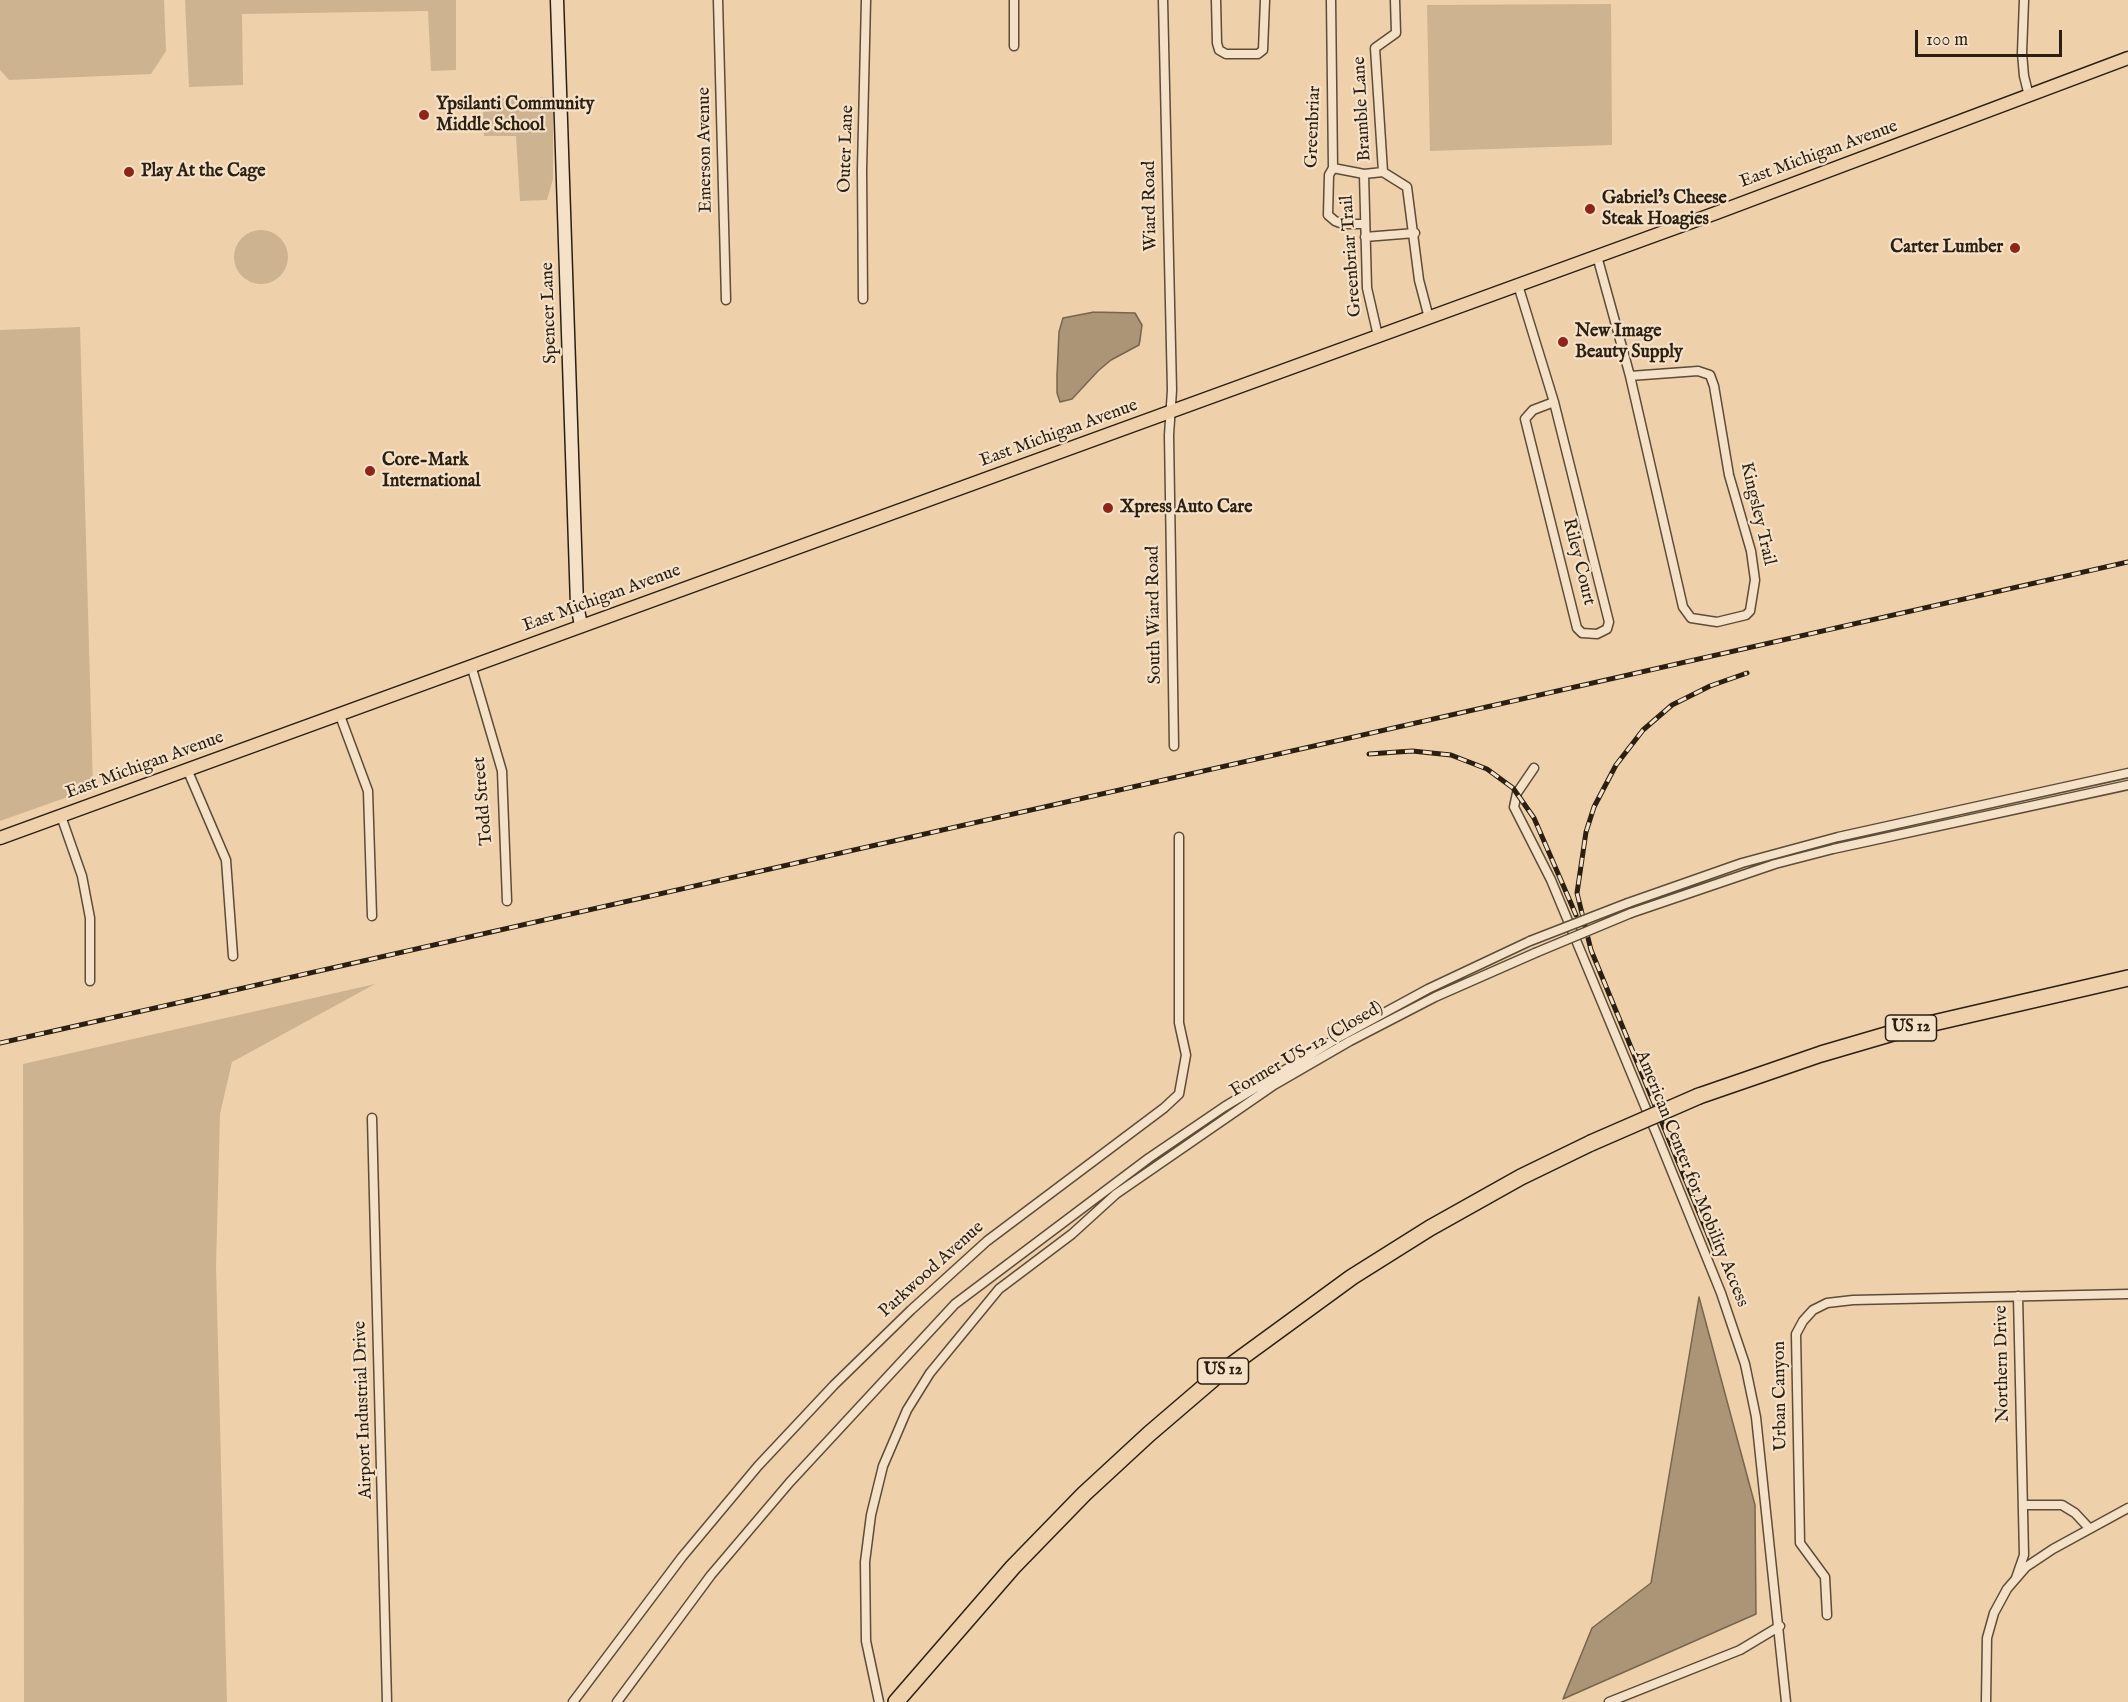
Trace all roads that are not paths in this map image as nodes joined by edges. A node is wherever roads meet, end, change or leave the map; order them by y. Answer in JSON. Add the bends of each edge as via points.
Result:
{"nodes":[{"id":1,"x":557,"y":0,"type":"edge"},
{"id":2,"x":718,"y":0,"type":"edge"},
{"id":3,"x":866,"y":0,"type":"edge"},
{"id":4,"x":1014,"y":0,"type":"edge"},
{"id":5,"x":1163,"y":0,"type":"edge"},
{"id":6,"x":1216,"y":0,"type":"edge"},
{"id":7,"x":1264,"y":0,"type":"edge"},
{"id":8,"x":1331,"y":0,"type":"edge"},
{"id":9,"x":1395,"y":0,"type":"edge"},
{"id":10,"x":2024,"y":0,"type":"edge"},
{"id":11,"x":1014,"y":46,"type":"dead end"},
{"id":12,"x":2128,"y":58,"type":"edge"},
{"id":13,"x":2029,"y":96,"type":"junction"},
{"id":14,"x":1333,"y":168,"type":"junction"},
{"id":15,"x":1383,"y":172,"type":"junction"},
{"id":16,"x":1364,"y":174,"type":"junction"},
{"id":17,"x":1365,"y":224,"type":"junction"},
{"id":18,"x":1414,"y":233,"type":"junction"},
{"id":19,"x":1365,"y":237,"type":"junction"},
{"id":20,"x":1597,"y":255,"type":"junction"},
{"id":21,"x":1518,"y":285,"type":"junction"},
{"id":22,"x":863,"y":299,"type":"dead end"},
{"id":23,"x":726,"y":300,"type":"dead end"},
{"id":24,"x":1429,"y":318,"type":"junction"},
{"id":25,"x":1378,"y":336,"type":"junction"},
{"id":26,"x":1630,"y":376,"type":"junction"},
{"id":27,"x":1554,"y":402,"type":"junction"},
{"id":28,"x":1172,"y":412,"type":"junction"},
{"id":29,"x":580,"y":625,"type":"junction"},
{"id":30,"x":471,"y":665,"type":"junction"},
{"id":31,"x":339,"y":713,"type":"junction"},
{"id":32,"x":1174,"y":746,"type":"dead end"},
{"id":33,"x":1534,"y":768,"type":"dead end"},
{"id":34,"x":187,"y":769,"type":"junction"},
{"id":35,"x":2128,"y":773,"type":"edge"},
{"id":36,"x":2128,"y":785,"type":"edge"},
{"id":37,"x":61,"y":816,"type":"junction"},
{"id":38,"x":1179,"y":837,"type":"dead end"},
{"id":39,"x":0,"y":838,"type":"edge"},
{"id":40,"x":507,"y":902,"type":"dead end"},
{"id":41,"x":372,"y":916,"type":"dead end"},
{"id":42,"x":233,"y":956,"type":"dead end"},
{"id":43,"x":2128,"y":978,"type":"edge"},
{"id":44,"x":90,"y":981,"type":"dead end"},
{"id":45,"x":372,"y":1118,"type":"dead end"},
{"id":46,"x":2128,"y":1294,"type":"edge"},
{"id":47,"x":2018,"y":1296,"type":"junction"},
{"id":48,"x":2024,"y":1505,"type":"junction"},
{"id":49,"x":2128,"y":1508,"type":"edge"},
{"id":50,"x":2089,"y":1527,"type":"junction"},
{"id":51,"x":2016,"y":1578,"type":"junction"},
{"id":52,"x":1827,"y":1615,"type":"dead end"},
{"id":53,"x":1780,"y":1626,"type":"junction"},
{"id":54,"x":387,"y":1702,"type":"edge"},
{"id":55,"x":573,"y":1702,"type":"edge"},
{"id":56,"x":617,"y":1702,"type":"edge"},
{"id":57,"x":879,"y":1702,"type":"edge"},
{"id":58,"x":896,"y":1702,"type":"edge"},
{"id":59,"x":1609,"y":1702,"type":"edge"},
{"id":60,"x":1786,"y":1702,"type":"edge"},
{"id":61,"x":1986,"y":1702,"type":"edge"}],
"edges":[{"from":1,"to":29,"type":"street","name":"Spencer Lane"},
{"from":2,"to":23,"type":"street","name":"Emerson Avenue"},
{"from":3,"to":22,"type":"street","name":"Outer Lane"},
{"from":4,"to":11,"type":"street"},
{"from":5,"to":28,"type":"street","name":"Wiard Road"},
{"from":6,"to":7,"type":"street","via":[[1219,50],[1226,54],[1258,54],[1265,44]]},
{"from":8,"to":14,"type":"street","name":"Greenbriar"},
{"from":9,"to":15,"type":"street","name":"Bramble Lane","via":[[1396,33],[1375,48]]},
{"from":10,"to":13,"type":"street","via":[[2022,52]]},
{"from":12,"to":13,"type":"main road","name":"East Michigan Avenue"},
{"from":13,"to":20,"type":"main road","name":"East Michigan Avenue"},
{"from":14,"to":16,"type":"street","name":"Greenbriar Trail"},
{"from":14,"to":17,"type":"street","name":"Greenbriar","via":[[1328,186],[1328,214],[1343,224]]},
{"from":15,"to":16,"type":"street","name":"Greenbriar Trail"},
{"from":15,"to":18,"type":"street","name":"Bramble Lane","via":[[1407,187]]},
{"from":16,"to":17,"type":"street","name":"Greenbriar Trail"},
{"from":17,"to":19,"type":"street","name":"Greenbriar Trail"},
{"from":18,"to":19,"type":"street"},
{"from":18,"to":24,"type":"street","name":"Bramble Lane","via":[[1419,280]]},
{"from":19,"to":25,"type":"street","name":"Greenbriar Trail","via":[[1367,288]]},
{"from":20,"to":21,"type":"main road","name":"East Michigan Avenue"},
{"from":20,"to":26,"type":"street","name":"Kingsley Trail"},
{"from":21,"to":24,"type":"main road","name":"East Michigan Avenue"},
{"from":21,"to":27,"type":"street","name":"Riley Court"},
{"from":24,"to":25,"type":"main road","name":"East Michigan Avenue"},
{"from":25,"to":28,"type":"main road","name":"East Michigan Avenue"},
{"from":26,"to":26,"type":"street","name":"Kingsley Trail","via":[[1683,608],[1699,621],[1717,622],[1746,615],[1755,580],[1751,551],[1730,475],[1710,375],[1698,370]]},
{"from":27,"to":27,"type":"street","name":"Riley Court","via":[[1609,622],[1607,629],[1597,634],[1582,633],[1577,628],[1525,420],[1533,410]]},
{"from":28,"to":29,"type":"main road","name":"East Michigan Avenue"},
{"from":28,"to":32,"type":"street","name":"South Wiard Road","via":[[1169,435]]},
{"from":29,"to":30,"type":"main road","name":"East Michigan Avenue"},
{"from":30,"to":31,"type":"main road","name":"East Michigan Avenue"},
{"from":30,"to":40,"type":"street","name":"Todd Street","via":[[502,771]]},
{"from":31,"to":34,"type":"main road","name":"East Michigan Avenue"},
{"from":31,"to":41,"type":"street","via":[[368,791]]},
{"from":33,"to":53,"type":"street","name":"American Center for Mobility Access","via":[[1517,793],[1514,807],[1551,880],[1651,1120],[1744,1364],[1756,1417]]},
{"from":34,"to":37,"type":"main road","name":"East Michigan Avenue"},
{"from":34,"to":42,"type":"street","via":[[226,860]]},
{"from":35,"to":56,"type":"street","bridge":true,"via":[[1838,837],[1742,863],[1530,941],[1336,1038],[1149,1158],[955,1304],[790,1482],[711,1575]]},
{"from":36,"to":57,"type":"street","name":"Former US-12 (Closed)","bridge":true,"via":[[1833,849],[1631,913],[1435,997],[1340,1047],[1274,1085],[1109,1199],[1072,1234],[999,1289],[930,1374],[907,1410],[884,1466],[871,1515],[865,1562],[866,1641]]},
{"from":37,"to":39,"type":"main road","name":"East Michigan Avenue"},
{"from":37,"to":44,"type":"street","via":[[82,876],[90,918]]},
{"from":38,"to":55,"type":"street","name":"Parkwood Avenue","via":[[1179,1023],[1186,1055],[1179,1094],[987,1241],[834,1385],[758,1466],[682,1557]]},
{"from":43,"to":58,"type":"highway","name":"US 12","number":"US 12","bridge":true,"via":[[1903,1030],[1699,1096],[1521,1177],[1430,1228],[1352,1277],[1219,1374],[1084,1494],[1012,1567]]},
{"from":45,"to":54,"type":"street","name":"Airport Industrial Drive"},
{"from":46,"to":47,"type":"street","name":"Northern Drive"},
{"from":47,"to":48,"type":"street","name":"Northern Drive"},
{"from":47,"to":52,"type":"street","name":"Urban Canyon","via":[[1827,1303],[1803,1321],[1796,1334],[1800,1543],[1825,1577]]},
{"from":48,"to":50,"type":"street","via":[[2061,1505]]},
{"from":48,"to":51,"type":"street","name":"Northern Drive","via":[[2024,1555]]},
{"from":49,"to":50,"type":"street"},
{"from":50,"to":51,"type":"street","via":[[2026,1567]]},
{"from":51,"to":61,"type":"street","via":[[1994,1613],[1987,1638]]},
{"from":53,"to":59,"type":"street","via":[[1740,1650]]},
{"from":53,"to":60,"type":"street","name":"American Center for Mobility Access"}]}
